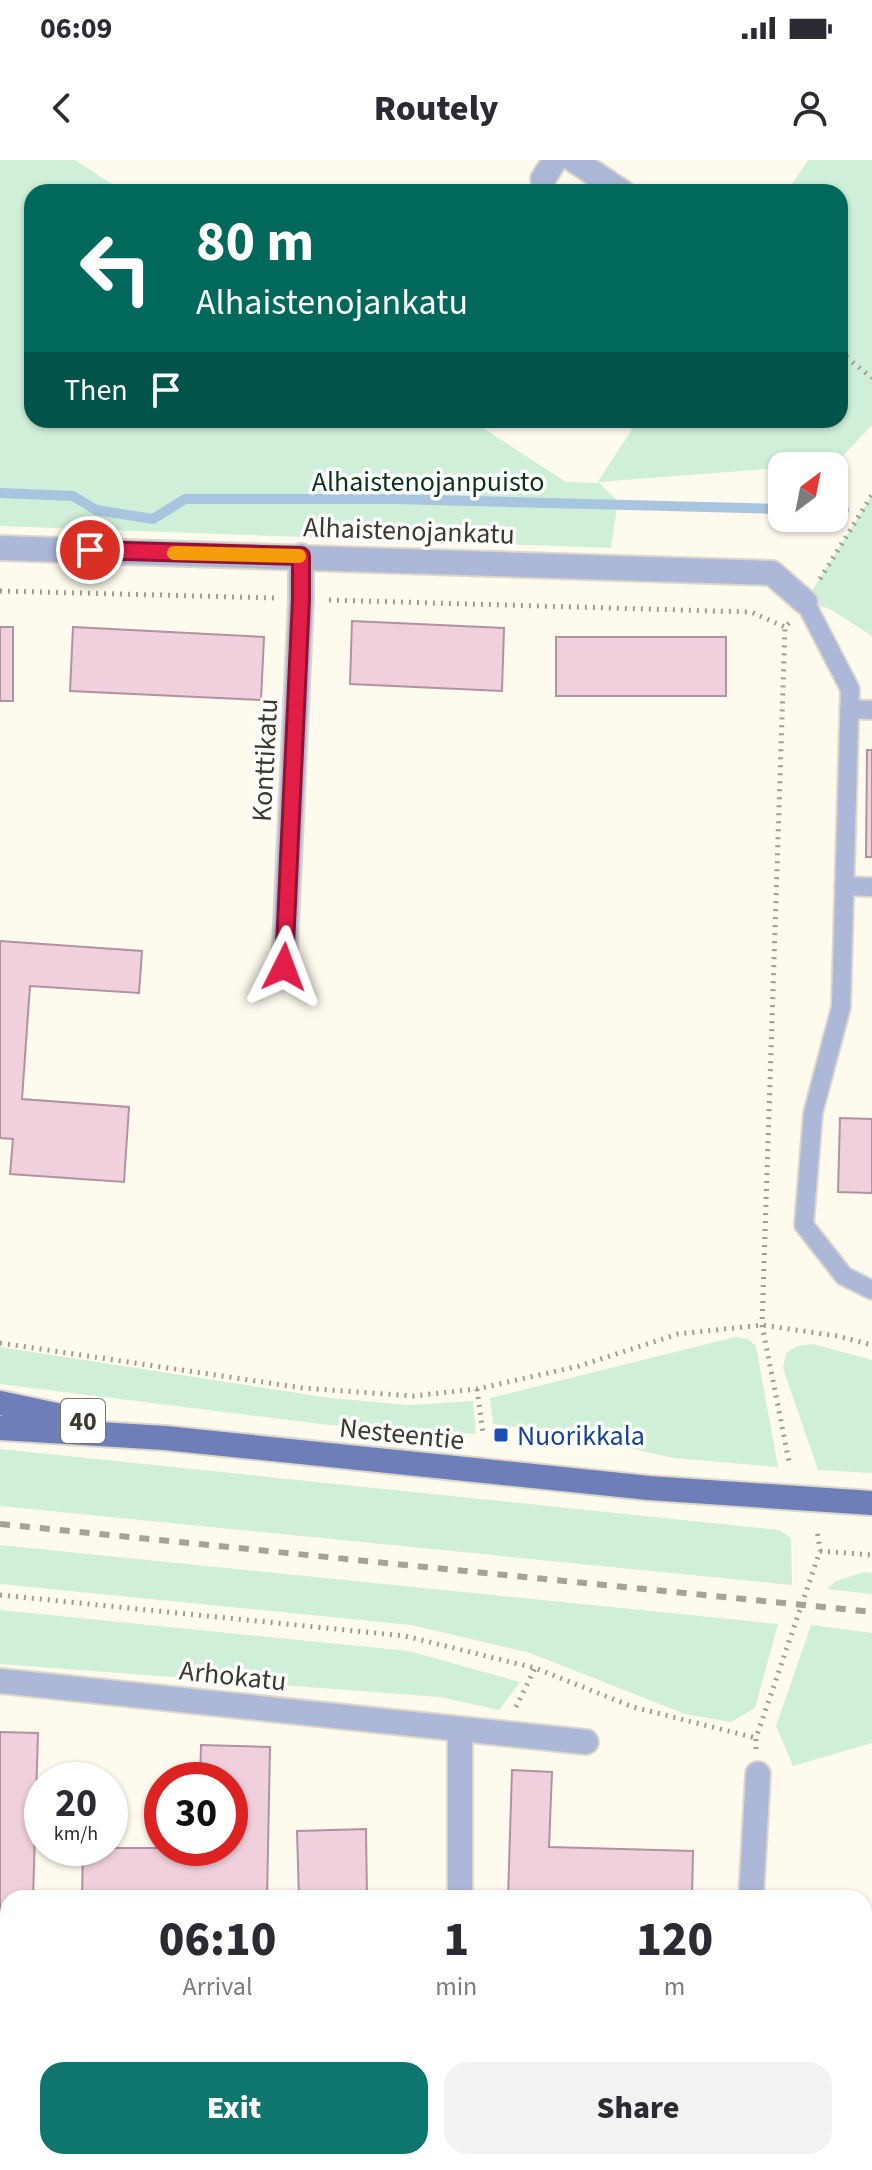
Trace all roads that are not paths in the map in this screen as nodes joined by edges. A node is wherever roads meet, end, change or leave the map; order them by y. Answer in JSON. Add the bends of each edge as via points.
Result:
{"nodes":[{"id":1,"x":574,"y":160,"type":"edge"},
{"id":2,"x":610,"y":184,"type":"edge"},
{"id":3,"x":0,"y":548,"type":"edge"},
{"id":4,"x":301,"y":556,"type":"junction"},
{"id":5,"x":805,"y":602,"type":"joint"},
{"id":6,"x":849,"y":709,"type":"junction"},
{"id":7,"x":872,"y":710,"type":"edge"},
{"id":8,"x":844,"y":886,"type":"junction"},
{"id":9,"x":872,"y":887,"type":"edge"},
{"id":10,"x":284,"y":967,"type":"dead end"},
{"id":11,"x":872,"y":1290,"type":"edge"},
{"id":12,"x":0,"y":1403,"type":"edge"},
{"id":13,"x":0,"y":1428,"type":"edge"},
{"id":14,"x":165,"y":1438,"type":"junction"},
{"id":15,"x":872,"y":1503,"type":"edge"},
{"id":16,"x":0,"y":1681,"type":"edge"},
{"id":17,"x":460,"y":1729,"type":"junction"},
{"id":18,"x":586,"y":1742,"type":"dead end"},
{"id":19,"x":758,"y":1774,"type":"dead end"},
{"id":20,"x":460,"y":1890,"type":"edge"},
{"id":21,"x":751,"y":1890,"type":"edge"}],
"edges":[{"from":1,"to":2,"type":"street"},
{"from":3,"to":4,"type":"street","name":"Alhaistenojankatu"},
{"from":4,"to":5,"type":"street","name":"Alhaistenojankatu","via":[[772,573]]},
{"from":4,"to":10,"type":"street","name":"Konttikatu"},
{"from":5,"to":6,"type":"lane","via":[[850,689]]},
{"from":6,"to":7,"type":"lane"},
{"from":6,"to":8,"type":"lane"},
{"from":8,"to":9,"type":"lane"},
{"from":8,"to":11,"type":"lane","via":[[841,1007],[813,1113],[804,1225],[844,1276]]},
{"from":12,"to":14,"type":"main road","name":"Nesteentie","number":"40"},
{"from":13,"to":14,"type":"main road","name":"Nesteentie","number":"40"},
{"from":14,"to":15,"type":"main road","name":"Nesteentie","number":"40","via":[[649,1488]]},
{"from":16,"to":17,"type":"street","name":"Arhokatu"},
{"from":17,"to":18,"type":"street","name":"Arhokatu"},
{"from":17,"to":20,"type":"street"},
{"from":19,"to":21,"type":"street"}]}
